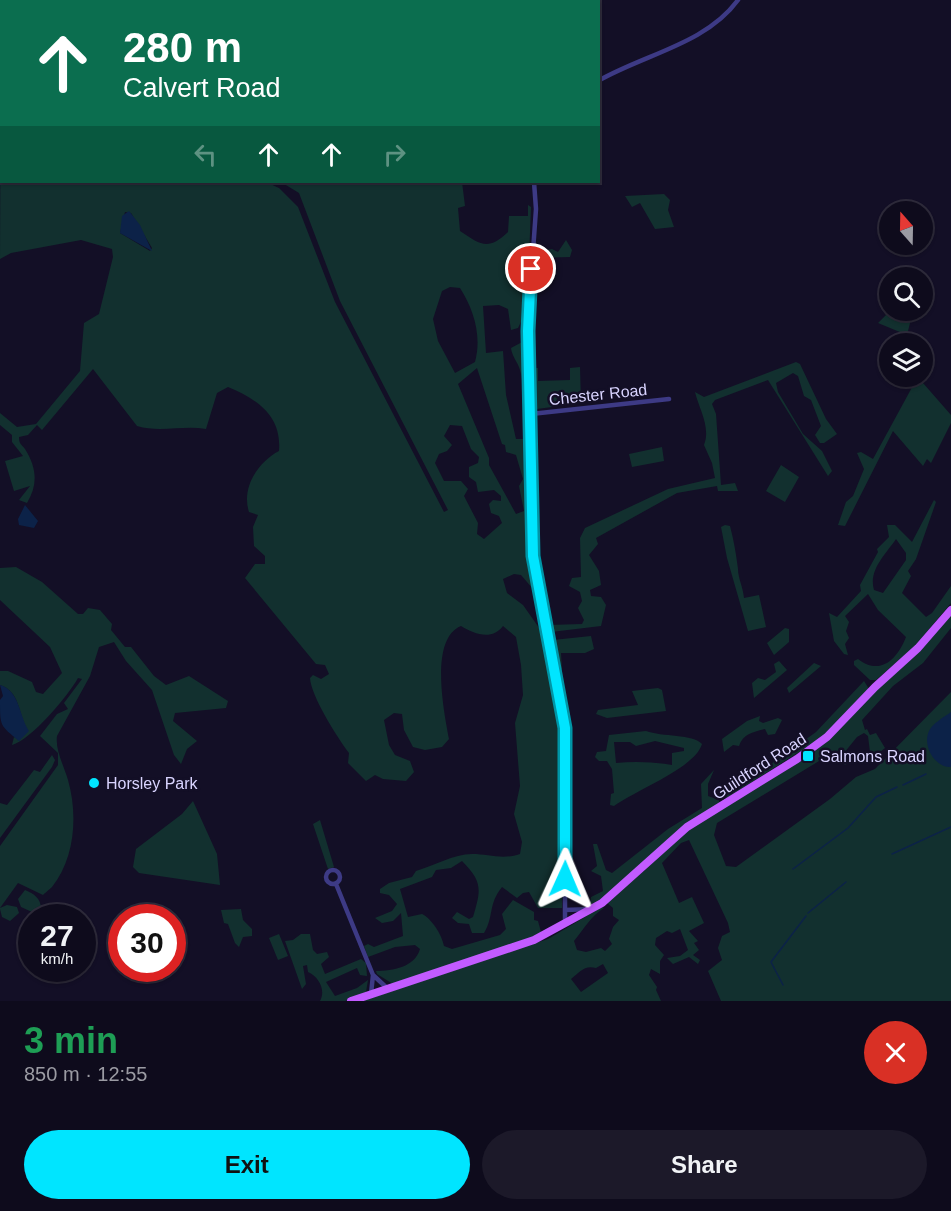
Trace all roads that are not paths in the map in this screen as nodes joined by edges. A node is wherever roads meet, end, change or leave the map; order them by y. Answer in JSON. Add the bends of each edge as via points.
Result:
{"nodes":[{"id":1,"x":738,"y":0,"type":"edge"},
{"id":2,"x":600,"y":80,"type":"edge"},
{"id":3,"x":534,"y":183,"type":"edge"},
{"id":4,"x":669,"y":399,"type":"dead end"},
{"id":5,"x":531,"y":414,"type":"junction"},
{"id":6,"x":951,"y":610,"type":"edge"},
{"id":7,"x":336,"y":884,"type":"dead end"},
{"id":8,"x":591,"y":909,"type":"junction"},
{"id":9,"x":565,"y":910,"type":"junction"},
{"id":10,"x":565,"y":924,"type":"junction"},
{"id":11,"x":373,"y":975,"type":"junction"},
{"id":12,"x":387,"y":988,"type":"junction"},
{"id":13,"x":371,"y":994,"type":"junction"},
{"id":14,"x":351,"y":1001,"type":"edge"}],
"edges":[{"from":1,"to":2,"type":"street","via":[[709,30]]},
{"from":3,"to":5,"type":"street","via":[[536,209],[528,316]]},
{"from":4,"to":5,"type":"street","name":"Chester Road"},
{"from":5,"to":9,"type":"street","via":[[533,556],[565,728]]},
{"from":6,"to":8,"type":"main road","name":"Guildford Road","via":[[827,737],[687,827]]},
{"from":7,"to":11,"type":"street"},
{"from":8,"to":9,"type":"street"},
{"from":8,"to":10,"type":"main road","name":"Guildford Road"},
{"from":9,"to":10,"type":"street"},
{"from":10,"to":12,"type":"main road","name":"Guildford Road","via":[[534,940]]},
{"from":11,"to":12,"type":"street"},
{"from":11,"to":13,"type":"street"},
{"from":12,"to":13,"type":"main road"},
{"from":13,"to":14,"type":"main road"}]}
